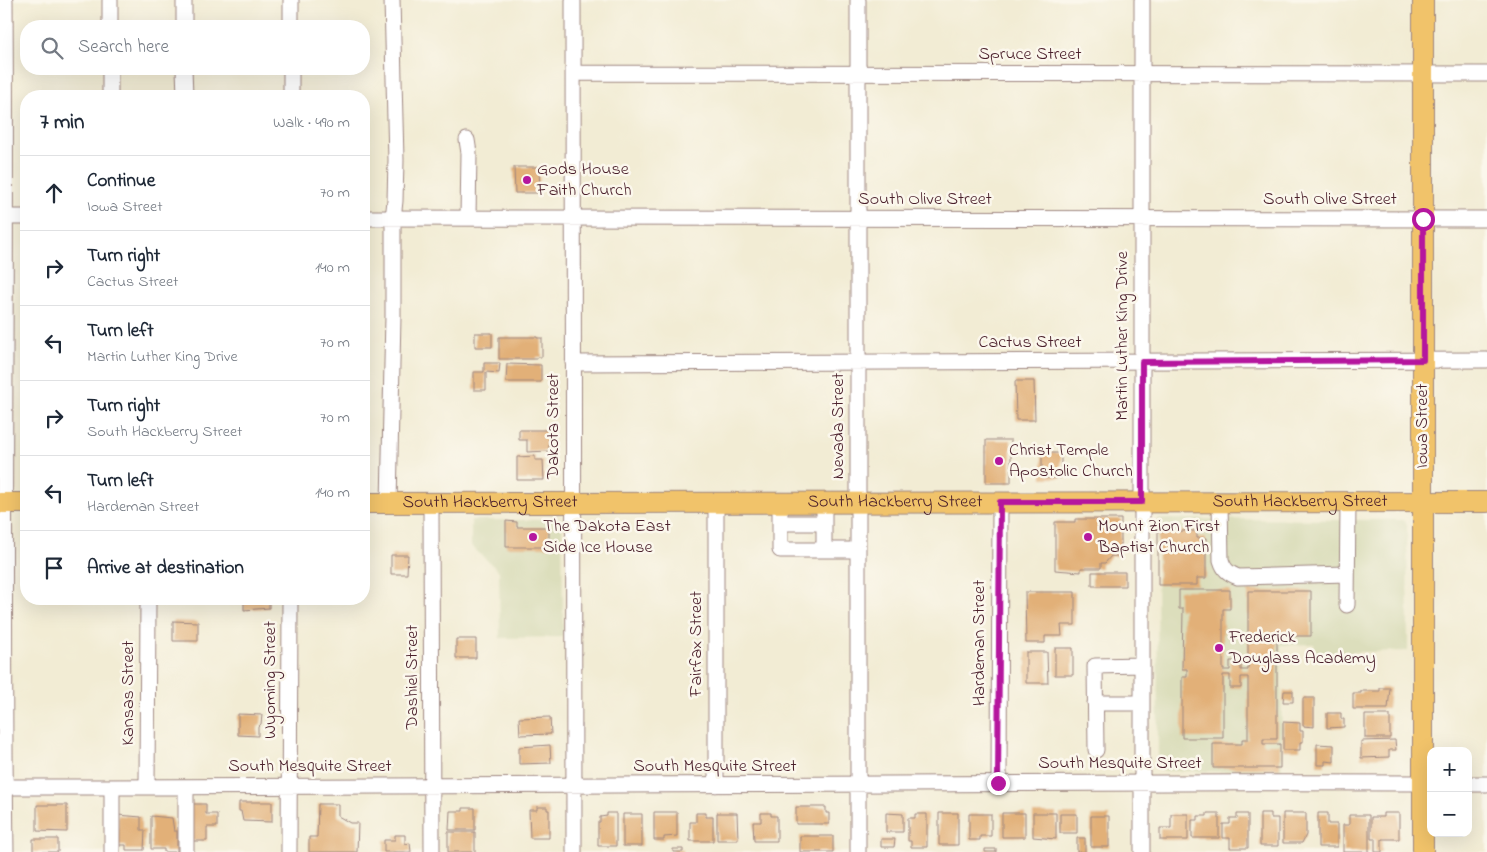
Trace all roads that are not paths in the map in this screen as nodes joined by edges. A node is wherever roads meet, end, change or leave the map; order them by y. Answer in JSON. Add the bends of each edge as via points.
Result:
{"nodes":[{"id":1,"x":5,"y":0,"type":"edge"},
{"id":2,"x":110,"y":0,"type":"edge"},
{"id":3,"x":184,"y":0,"type":"edge"},
{"id":4,"x":291,"y":0,"type":"edge"},
{"id":5,"x":392,"y":0,"type":"edge"},
{"id":6,"x":573,"y":0,"type":"edge"},
{"id":7,"x":858,"y":0,"type":"edge"},
{"id":8,"x":1142,"y":0,"type":"edge"},
{"id":9,"x":1423,"y":0,"type":"edge"},
{"id":10,"x":110,"y":20,"type":"edge"},
{"id":11,"x":184,"y":20,"type":"edge"},
{"id":12,"x":291,"y":20,"type":"edge"},
{"id":13,"x":573,"y":73,"type":"junction"},
{"id":14,"x":858,"y":73,"type":"junction"},
{"id":15,"x":1142,"y":74,"type":"junction"},
{"id":16,"x":1423,"y":74,"type":"junction"},
{"id":17,"x":1487,"y":74,"type":"edge"},
{"id":18,"x":110,"y":75,"type":"edge"},
{"id":19,"x":184,"y":75,"type":"edge"},
{"id":20,"x":291,"y":75,"type":"edge"},
{"id":21,"x":110,"y":90,"type":"edge"},
{"id":22,"x":184,"y":90,"type":"edge"},
{"id":23,"x":291,"y":90,"type":"edge"},
{"id":24,"x":467,"y":140,"type":"dead end"},
{"id":25,"x":3,"y":217,"type":"edge"},
{"id":26,"x":20,"y":217,"type":"edge"},
{"id":27,"x":370,"y":218,"type":"edge"},
{"id":28,"x":393,"y":218,"type":"junction"},
{"id":29,"x":468,"y":218,"type":"junction"},
{"id":30,"x":573,"y":218,"type":"junction"},
{"id":31,"x":858,"y":218,"type":"junction"},
{"id":32,"x":1142,"y":219,"type":"junction"},
{"id":33,"x":1423,"y":219,"type":"junction"},
{"id":34,"x":1487,"y":219,"type":"edge"},
{"id":35,"x":1423,"y":360,"type":"junction"},
{"id":36,"x":1487,"y":360,"type":"edge"},
{"id":37,"x":858,"y":362,"type":"junction"},
{"id":38,"x":1142,"y":362,"type":"junction"},
{"id":39,"x":573,"y":363,"type":"junction"},
{"id":40,"x":716,"y":502,"type":"junction"},
{"id":41,"x":780,"y":502,"type":"junction"},
{"id":42,"x":824,"y":502,"type":"junction"},
{"id":43,"x":858,"y":502,"type":"junction"},
{"id":44,"x":1000,"y":502,"type":"junction"},
{"id":45,"x":1142,"y":502,"type":"junction"},
{"id":46,"x":1220,"y":502,"type":"junction"},
{"id":47,"x":1348,"y":502,"type":"junction"},
{"id":48,"x":1423,"y":502,"type":"junction"},
{"id":49,"x":1487,"y":502,"type":"edge"},
{"id":50,"x":2,"y":503,"type":"edge"},
{"id":51,"x":20,"y":503,"type":"edge"},
{"id":52,"x":370,"y":503,"type":"edge"},
{"id":53,"x":389,"y":503,"type":"junction"},
{"id":54,"x":431,"y":503,"type":"junction"},
{"id":55,"x":573,"y":503,"type":"junction"},
{"id":56,"x":780,"y":523,"type":"junction"},
{"id":57,"x":824,"y":523,"type":"junction"},
{"id":58,"x":824,"y":550,"type":"junction"},
{"id":59,"x":858,"y":550,"type":"junction"},
{"id":60,"x":1347,"y":574,"type":"junction"},
{"id":61,"x":148,"y":605,"type":"edge"},
{"id":62,"x":290,"y":605,"type":"edge"},
{"id":63,"x":1347,"y":605,"type":"dead end"},
{"id":64,"x":1142,"y":665,"type":"junction"},
{"id":65,"x":1095,"y":703,"type":"junction"},
{"id":66,"x":1142,"y":703,"type":"junction"},
{"id":67,"x":1096,"y":750,"type":"dead end"},
{"id":68,"x":998,"y":783,"type":"junction"},
{"id":69,"x":1142,"y":783,"type":"junction"},
{"id":70,"x":1427,"y":783,"type":"edge"},
{"id":71,"x":1472,"y":784,"type":"edge"},
{"id":72,"x":1487,"y":784,"type":"edge"},
{"id":73,"x":716,"y":785,"type":"junction"},
{"id":74,"x":858,"y":785,"type":"junction"},
{"id":75,"x":432,"y":786,"type":"junction"},
{"id":76,"x":574,"y":786,"type":"junction"},
{"id":77,"x":2,"y":787,"type":"edge"},
{"id":78,"x":112,"y":787,"type":"junction"},
{"id":79,"x":147,"y":787,"type":"junction"},
{"id":80,"x":186,"y":787,"type":"junction"},
{"id":81,"x":289,"y":787,"type":"junction"},
{"id":82,"x":6,"y":852,"type":"edge"},
{"id":83,"x":112,"y":852,"type":"edge"},
{"id":84,"x":186,"y":852,"type":"edge"},
{"id":85,"x":289,"y":852,"type":"edge"},
{"id":86,"x":432,"y":852,"type":"edge"},
{"id":87,"x":574,"y":852,"type":"edge"},
{"id":88,"x":858,"y":852,"type":"edge"},
{"id":89,"x":1142,"y":852,"type":"edge"},
{"id":90,"x":1423,"y":852,"type":"edge"}],
"edges":[{"from":1,"to":25,"type":"street"},
{"from":2,"to":10,"type":"street"},
{"from":3,"to":11,"type":"street"},
{"from":4,"to":12,"type":"street"},
{"from":5,"to":28,"type":"street","via":[[396,160]]},
{"from":6,"to":13,"type":"street","name":"Dakota Street"},
{"from":7,"to":14,"type":"street","name":"Nevada Street"},
{"from":8,"to":15,"type":"street","name":"Martin Luther King Drive"},
{"from":9,"to":16,"type":"main road","name":"Iowa Street"},
{"from":13,"to":14,"type":"street","name":"Spruce Street"},
{"from":13,"to":30,"type":"street","name":"Dakota Street"},
{"from":14,"to":15,"type":"street","name":"Spruce Street"},
{"from":14,"to":31,"type":"street","name":"Nevada Street"},
{"from":15,"to":16,"type":"street","name":"Spruce Street"},
{"from":15,"to":32,"type":"street","name":"Martin Luther King Drive"},
{"from":16,"to":17,"type":"street","name":"Spruce Street"},
{"from":16,"to":33,"type":"main road","name":"Iowa Street"},
{"from":18,"to":21,"type":"street"},
{"from":19,"to":22,"type":"street"},
{"from":20,"to":23,"type":"street"},
{"from":24,"to":29,"type":"street"},
{"from":25,"to":26,"type":"street"},
{"from":25,"to":50,"type":"street"},
{"from":27,"to":28,"type":"street","name":"South Olive Street"},
{"from":28,"to":29,"type":"street","name":"South Olive Street"},
{"from":28,"to":53,"type":"street"},
{"from":29,"to":30,"type":"street","name":"South Olive Street"},
{"from":30,"to":31,"type":"street","name":"South Olive Street"},
{"from":30,"to":39,"type":"street","name":"Dakota Street"},
{"from":31,"to":32,"type":"street","name":"South Olive Street"},
{"from":31,"to":37,"type":"street","name":"Nevada Street"},
{"from":32,"to":33,"type":"street","name":"South Olive Street"},
{"from":32,"to":38,"type":"street","name":"Martin Luther King Drive"},
{"from":33,"to":34,"type":"street","name":"South Olive Street"},
{"from":33,"to":35,"type":"main road","name":"Iowa Street"},
{"from":35,"to":36,"type":"street","name":"Cactus Street"},
{"from":35,"to":38,"type":"street","name":"Cactus Street"},
{"from":35,"to":48,"type":"main road","name":"Iowa Street"},
{"from":37,"to":38,"type":"street","name":"Cactus Street"},
{"from":37,"to":39,"type":"street","name":"Cactus Street"},
{"from":37,"to":43,"type":"street","name":"Nevada Street"},
{"from":38,"to":45,"type":"street","name":"Martin Luther King Drive"},
{"from":39,"to":55,"type":"street","name":"Dakota Street"},
{"from":40,"to":41,"type":"main road","name":"South Hackberry Street"},
{"from":40,"to":55,"type":"main road","name":"South Hackberry Street"},
{"from":40,"to":73,"type":"street","name":"Fairfax Street"},
{"from":41,"to":42,"type":"main road","name":"South Hackberry Street"},
{"from":41,"to":56,"type":"street"},
{"from":42,"to":43,"type":"main road","name":"South Hackberry Street"},
{"from":42,"to":57,"type":"street"},
{"from":43,"to":44,"type":"main road","name":"South Hackberry Street"},
{"from":43,"to":59,"type":"street","name":"Nevada Street"},
{"from":44,"to":45,"type":"main road","name":"South Hackberry Street"},
{"from":44,"to":68,"type":"street","name":"Hardeman Street"},
{"from":45,"to":46,"type":"main road","name":"South Hackberry Street"},
{"from":45,"to":64,"type":"street","name":"Martin Luther King Drive"},
{"from":46,"to":47,"type":"main road","name":"South Hackberry Street"},
{"from":46,"to":60,"type":"street","via":[[1221,560],[1230,574],[1238,577]]},
{"from":47,"to":48,"type":"main road","name":"South Hackberry Street"},
{"from":47,"to":60,"type":"street"},
{"from":48,"to":49,"type":"main road","name":"South Hackberry Street"},
{"from":48,"to":70,"type":"main road","name":"Iowa Street"},
{"from":50,"to":51,"type":"main road"},
{"from":50,"to":77,"type":"street"},
{"from":52,"to":53,"type":"main road","name":"South Hackberry Street"},
{"from":53,"to":54,"type":"main road","name":"South Hackberry Street"},
{"from":54,"to":55,"type":"main road","name":"South Hackberry Street"},
{"from":54,"to":75,"type":"street","name":"Dashiel Street"},
{"from":55,"to":76,"type":"street","name":"Dakota Street"},
{"from":56,"to":57,"type":"street"},
{"from":56,"to":58,"type":"street","via":[[780,550]]},
{"from":57,"to":58,"type":"street"},
{"from":58,"to":59,"type":"street"},
{"from":59,"to":74,"type":"street","name":"Nevada Street"},
{"from":60,"to":63,"type":"street"},
{"from":61,"to":79,"type":"street","name":"Kansas Street"},
{"from":62,"to":81,"type":"street","name":"Wyoming Street"},
{"from":64,"to":65,"type":"street","via":[[1095,666]]},
{"from":64,"to":66,"type":"street","name":"Martin Luther King Drive"},
{"from":65,"to":66,"type":"street"},
{"from":65,"to":67,"type":"street"},
{"from":66,"to":69,"type":"street","name":"Martin Luther King Drive"},
{"from":68,"to":69,"type":"street","name":"South Mesquite Street"},
{"from":68,"to":74,"type":"street","name":"South Mesquite Street"},
{"from":69,"to":70,"type":"street","name":"South Mesquite Street"},
{"from":69,"to":89,"type":"street","name":"Martin Luther King Drive"},
{"from":70,"to":90,"type":"main road","name":"Iowa Street"},
{"from":71,"to":72,"type":"street"},
{"from":73,"to":74,"type":"street","name":"South Mesquite Street"},
{"from":73,"to":76,"type":"street","name":"South Mesquite Street"},
{"from":74,"to":88,"type":"street","name":"Nevada Street"},
{"from":75,"to":76,"type":"street","name":"South Mesquite Street"},
{"from":75,"to":81,"type":"street","name":"South Mesquite Street"},
{"from":75,"to":86,"type":"street","name":"Dashiel Street"},
{"from":76,"to":87,"type":"street","name":"Dakota Street"},
{"from":77,"to":78,"type":"street","name":"South Mesquite Street"},
{"from":77,"to":82,"type":"street"},
{"from":78,"to":79,"type":"street","name":"South Mesquite Street"},
{"from":78,"to":83,"type":"street"},
{"from":79,"to":80,"type":"street","name":"South Mesquite Street"},
{"from":80,"to":81,"type":"street","name":"South Mesquite Street"},
{"from":80,"to":84,"type":"street"},
{"from":81,"to":85,"type":"street","name":"Wyoming Street"}]}
